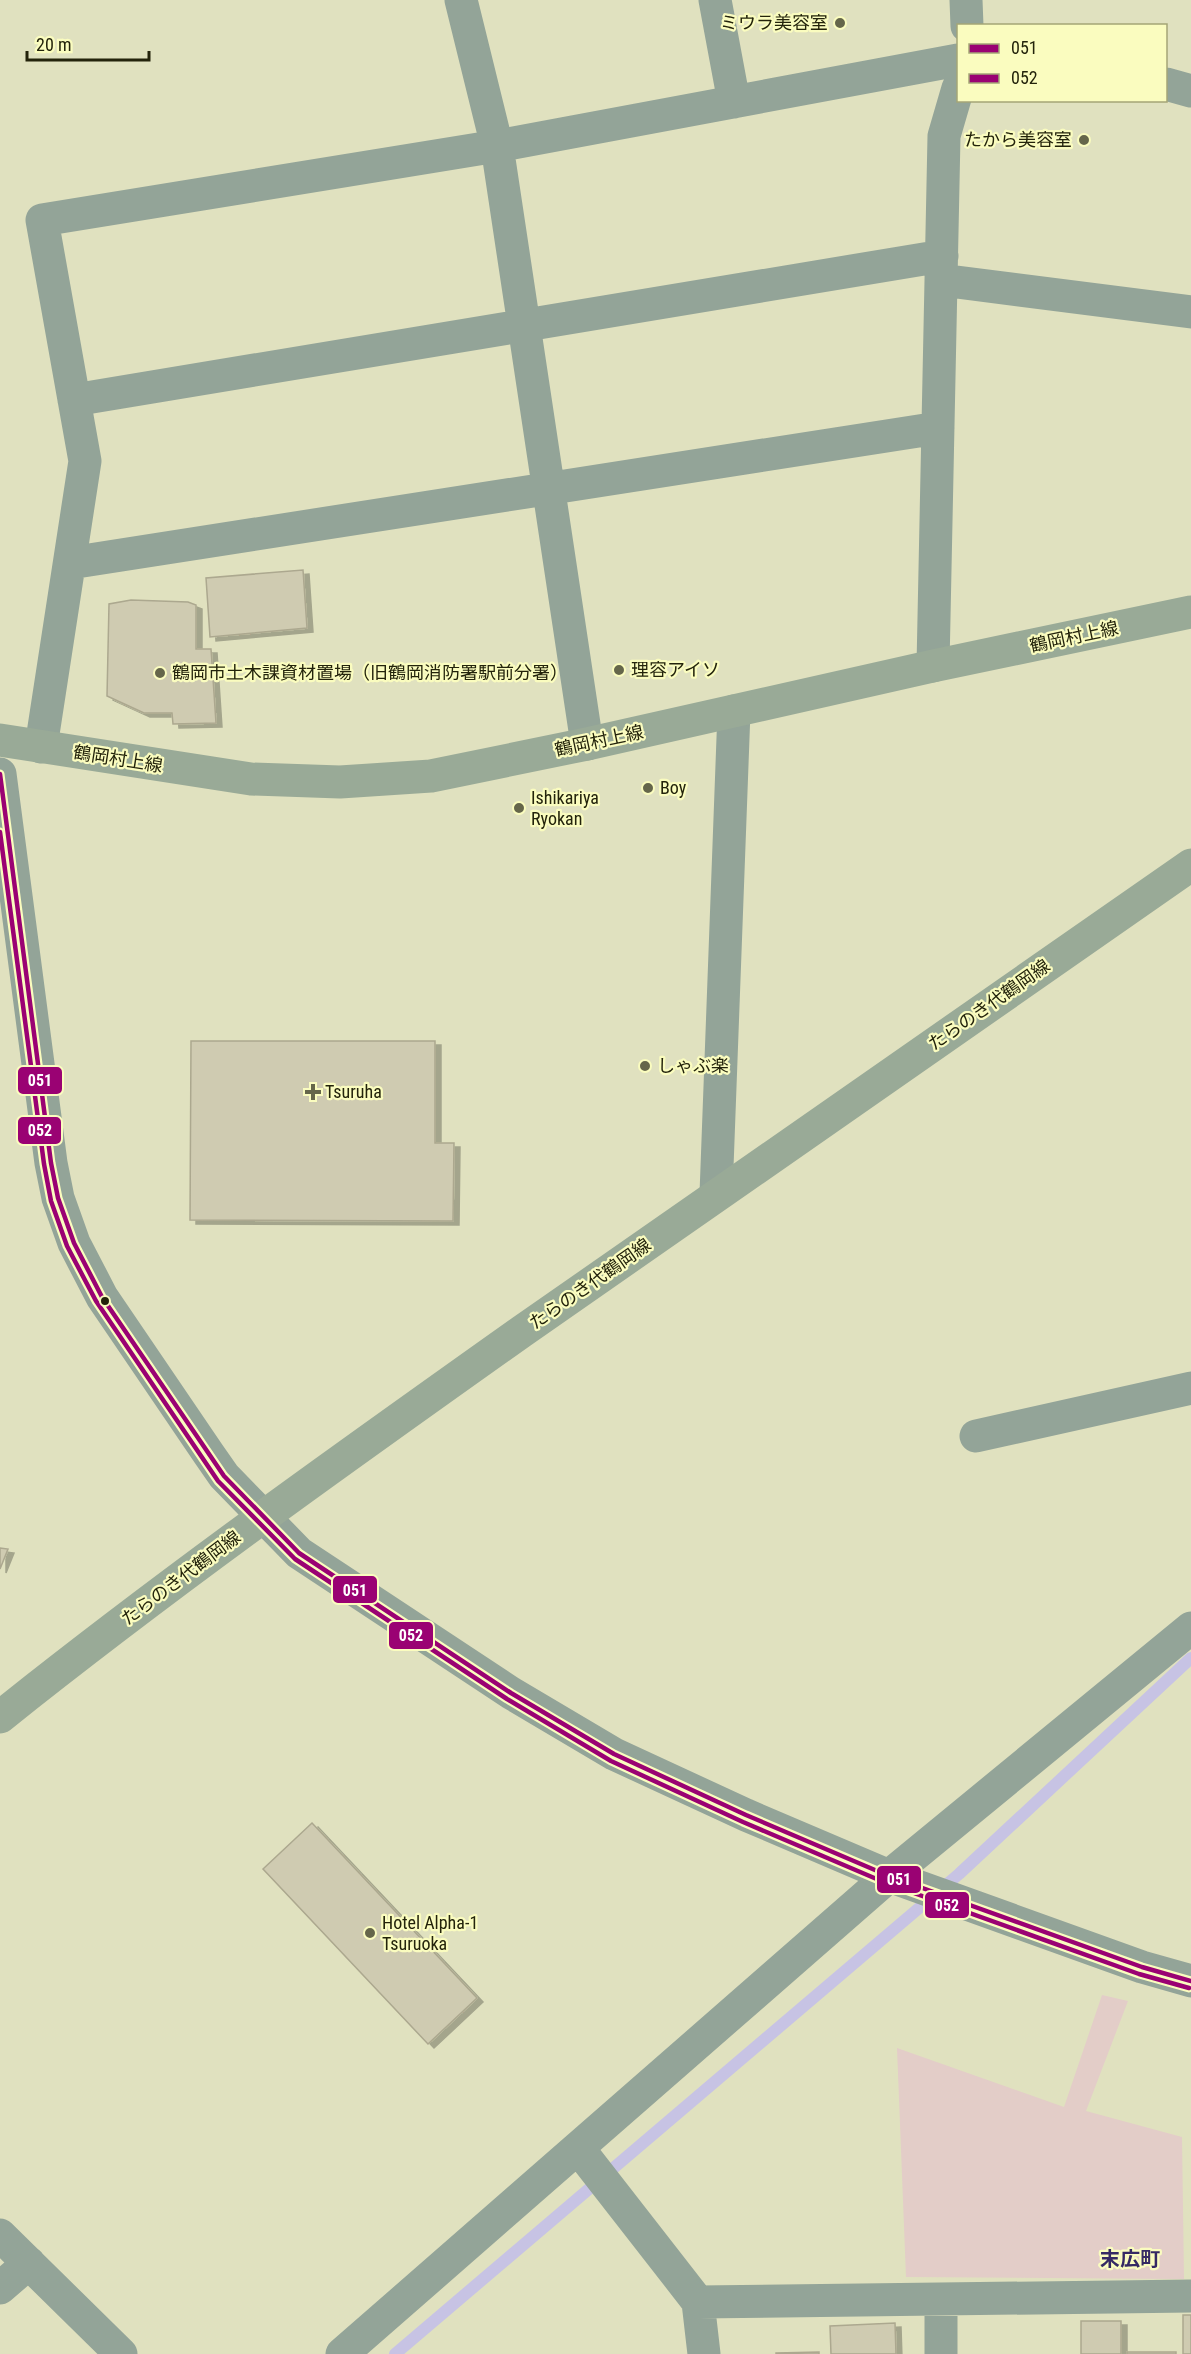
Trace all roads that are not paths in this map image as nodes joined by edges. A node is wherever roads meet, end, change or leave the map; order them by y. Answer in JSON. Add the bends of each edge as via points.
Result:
{"nodes":[{"id":1,"x":460,"y":0,"type":"edge"},
{"id":2,"x":715,"y":0,"type":"edge"},
{"id":3,"x":966,"y":0,"type":"edge"},
{"id":4,"x":967,"y":24,"type":"edge"},
{"id":5,"x":957,"y":60,"type":"edge"},
{"id":6,"x":1167,"y":84,"type":"edge"},
{"id":7,"x":957,"y":91,"type":"edge"},
{"id":8,"x":1191,"y":91,"type":"edge"},
{"id":9,"x":734,"y":102,"type":"junction"},
{"id":10,"x":497,"y":146,"type":"junction"},
{"id":11,"x":941,"y":268,"type":"junction"},
{"id":12,"x":1191,"y":312,"type":"edge"},
{"id":13,"x":524,"y":325,"type":"junction"},
{"id":14,"x":74,"y":400,"type":"junction"},
{"id":15,"x":938,"y":428,"type":"junction"},
{"id":16,"x":549,"y":488,"type":"junction"},
{"id":17,"x":70,"y":563,"type":"junction"},
{"id":18,"x":1191,"y":612,"type":"edge"},
{"id":19,"x":933,"y":666,"type":"junction"},
{"id":20,"x":734,"y":711,"type":"junction"},
{"id":21,"x":0,"y":740,"type":"edge"},
{"id":22,"x":587,"y":744,"type":"junction"},
{"id":23,"x":41,"y":747,"type":"junction"},
{"id":24,"x":0,"y":774,"type":"edge"},
{"id":25,"x":1191,"y":865,"type":"edge"},
{"id":26,"x":716,"y":1194,"type":"junction"},
{"id":27,"x":1191,"y":1388,"type":"edge"},
{"id":28,"x":976,"y":1437,"type":"dead end"},
{"id":29,"x":263,"y":1517,"type":"junction"},
{"id":30,"x":1191,"y":1628,"type":"edge"},
{"id":31,"x":0,"y":1717,"type":"edge"},
{"id":32,"x":889,"y":1876,"type":"junction"},
{"id":33,"x":1191,"y":1980,"type":"edge"},
{"id":34,"x":578,"y":2148,"type":"junction"},
{"id":35,"x":0,"y":2235,"type":"edge"},
{"id":36,"x":29,"y":2263,"type":"junction"},
{"id":37,"x":0,"y":2288,"type":"edge"},
{"id":38,"x":1191,"y":2296,"type":"edge"},
{"id":39,"x":940,"y":2299,"type":"junction"},
{"id":40,"x":698,"y":2302,"type":"junction"},
{"id":41,"x":121,"y":2354,"type":"edge"},
{"id":42,"x":342,"y":2354,"type":"edge"},
{"id":43,"x":704,"y":2354,"type":"edge"},
{"id":44,"x":941,"y":2354,"type":"edge"}],
"edges":[{"from":1,"to":10,"type":"street"},
{"from":2,"to":9,"type":"street"},
{"from":3,"to":4,"type":"street"},
{"from":5,"to":9,"type":"street"},
{"from":6,"to":8,"type":"street"},
{"from":7,"to":11,"type":"street","via":[[944,136]]},
{"from":9,"to":10,"type":"street"},
{"from":10,"to":13,"type":"street"},
{"from":10,"to":14,"type":"street","via":[[42,220]]},
{"from":11,"to":12,"type":"street"},
{"from":11,"to":13,"type":"street"},
{"from":11,"to":15,"type":"street"},
{"from":13,"to":14,"type":"street"},
{"from":13,"to":16,"type":"street"},
{"from":14,"to":17,"type":"street","via":[[85,461]]},
{"from":15,"to":16,"type":"street"},
{"from":15,"to":19,"type":"street"},
{"from":16,"to":17,"type":"street"},
{"from":16,"to":22,"type":"street"},
{"from":17,"to":23,"type":"street"},
{"from":18,"to":19,"type":"main road","name":"鶴岡村上線"},
{"from":19,"to":20,"type":"main road","name":"鶴岡村上線"},
{"from":20,"to":22,"type":"main road","name":"鶴岡村上線"},
{"from":20,"to":26,"type":"street"},
{"from":21,"to":23,"type":"main road","name":"鶴岡村上線"},
{"from":22,"to":23,"type":"main road","name":"鶴岡村上線","via":[[431,776],[340,782],[251,779]]},
{"from":24,"to":29,"type":"street","via":[[58,1198],[102,1297],[224,1476]]},
{"from":25,"to":26,"type":"main road","name":"たらのき代鶴岡線"},
{"from":26,"to":29,"type":"main road","name":"たらのき代鶴岡線"},
{"from":27,"to":28,"type":"street"},
{"from":29,"to":31,"type":"main road","name":"たらのき代鶴岡線"},
{"from":29,"to":32,"type":"street","via":[[299,1553],[511,1693],[614,1754]]},
{"from":30,"to":32,"type":"street"},
{"from":32,"to":33,"type":"street","via":[[1142,1967]]},
{"from":32,"to":34,"type":"street"},
{"from":34,"to":40,"type":"street"},
{"from":34,"to":42,"type":"street"},
{"from":35,"to":36,"type":"street"},
{"from":36,"to":37,"type":"street"},
{"from":36,"to":41,"type":"street"},
{"from":38,"to":39,"type":"street"},
{"from":39,"to":40,"type":"street"},
{"from":39,"to":44,"type":"street"},
{"from":40,"to":43,"type":"street"}]}
